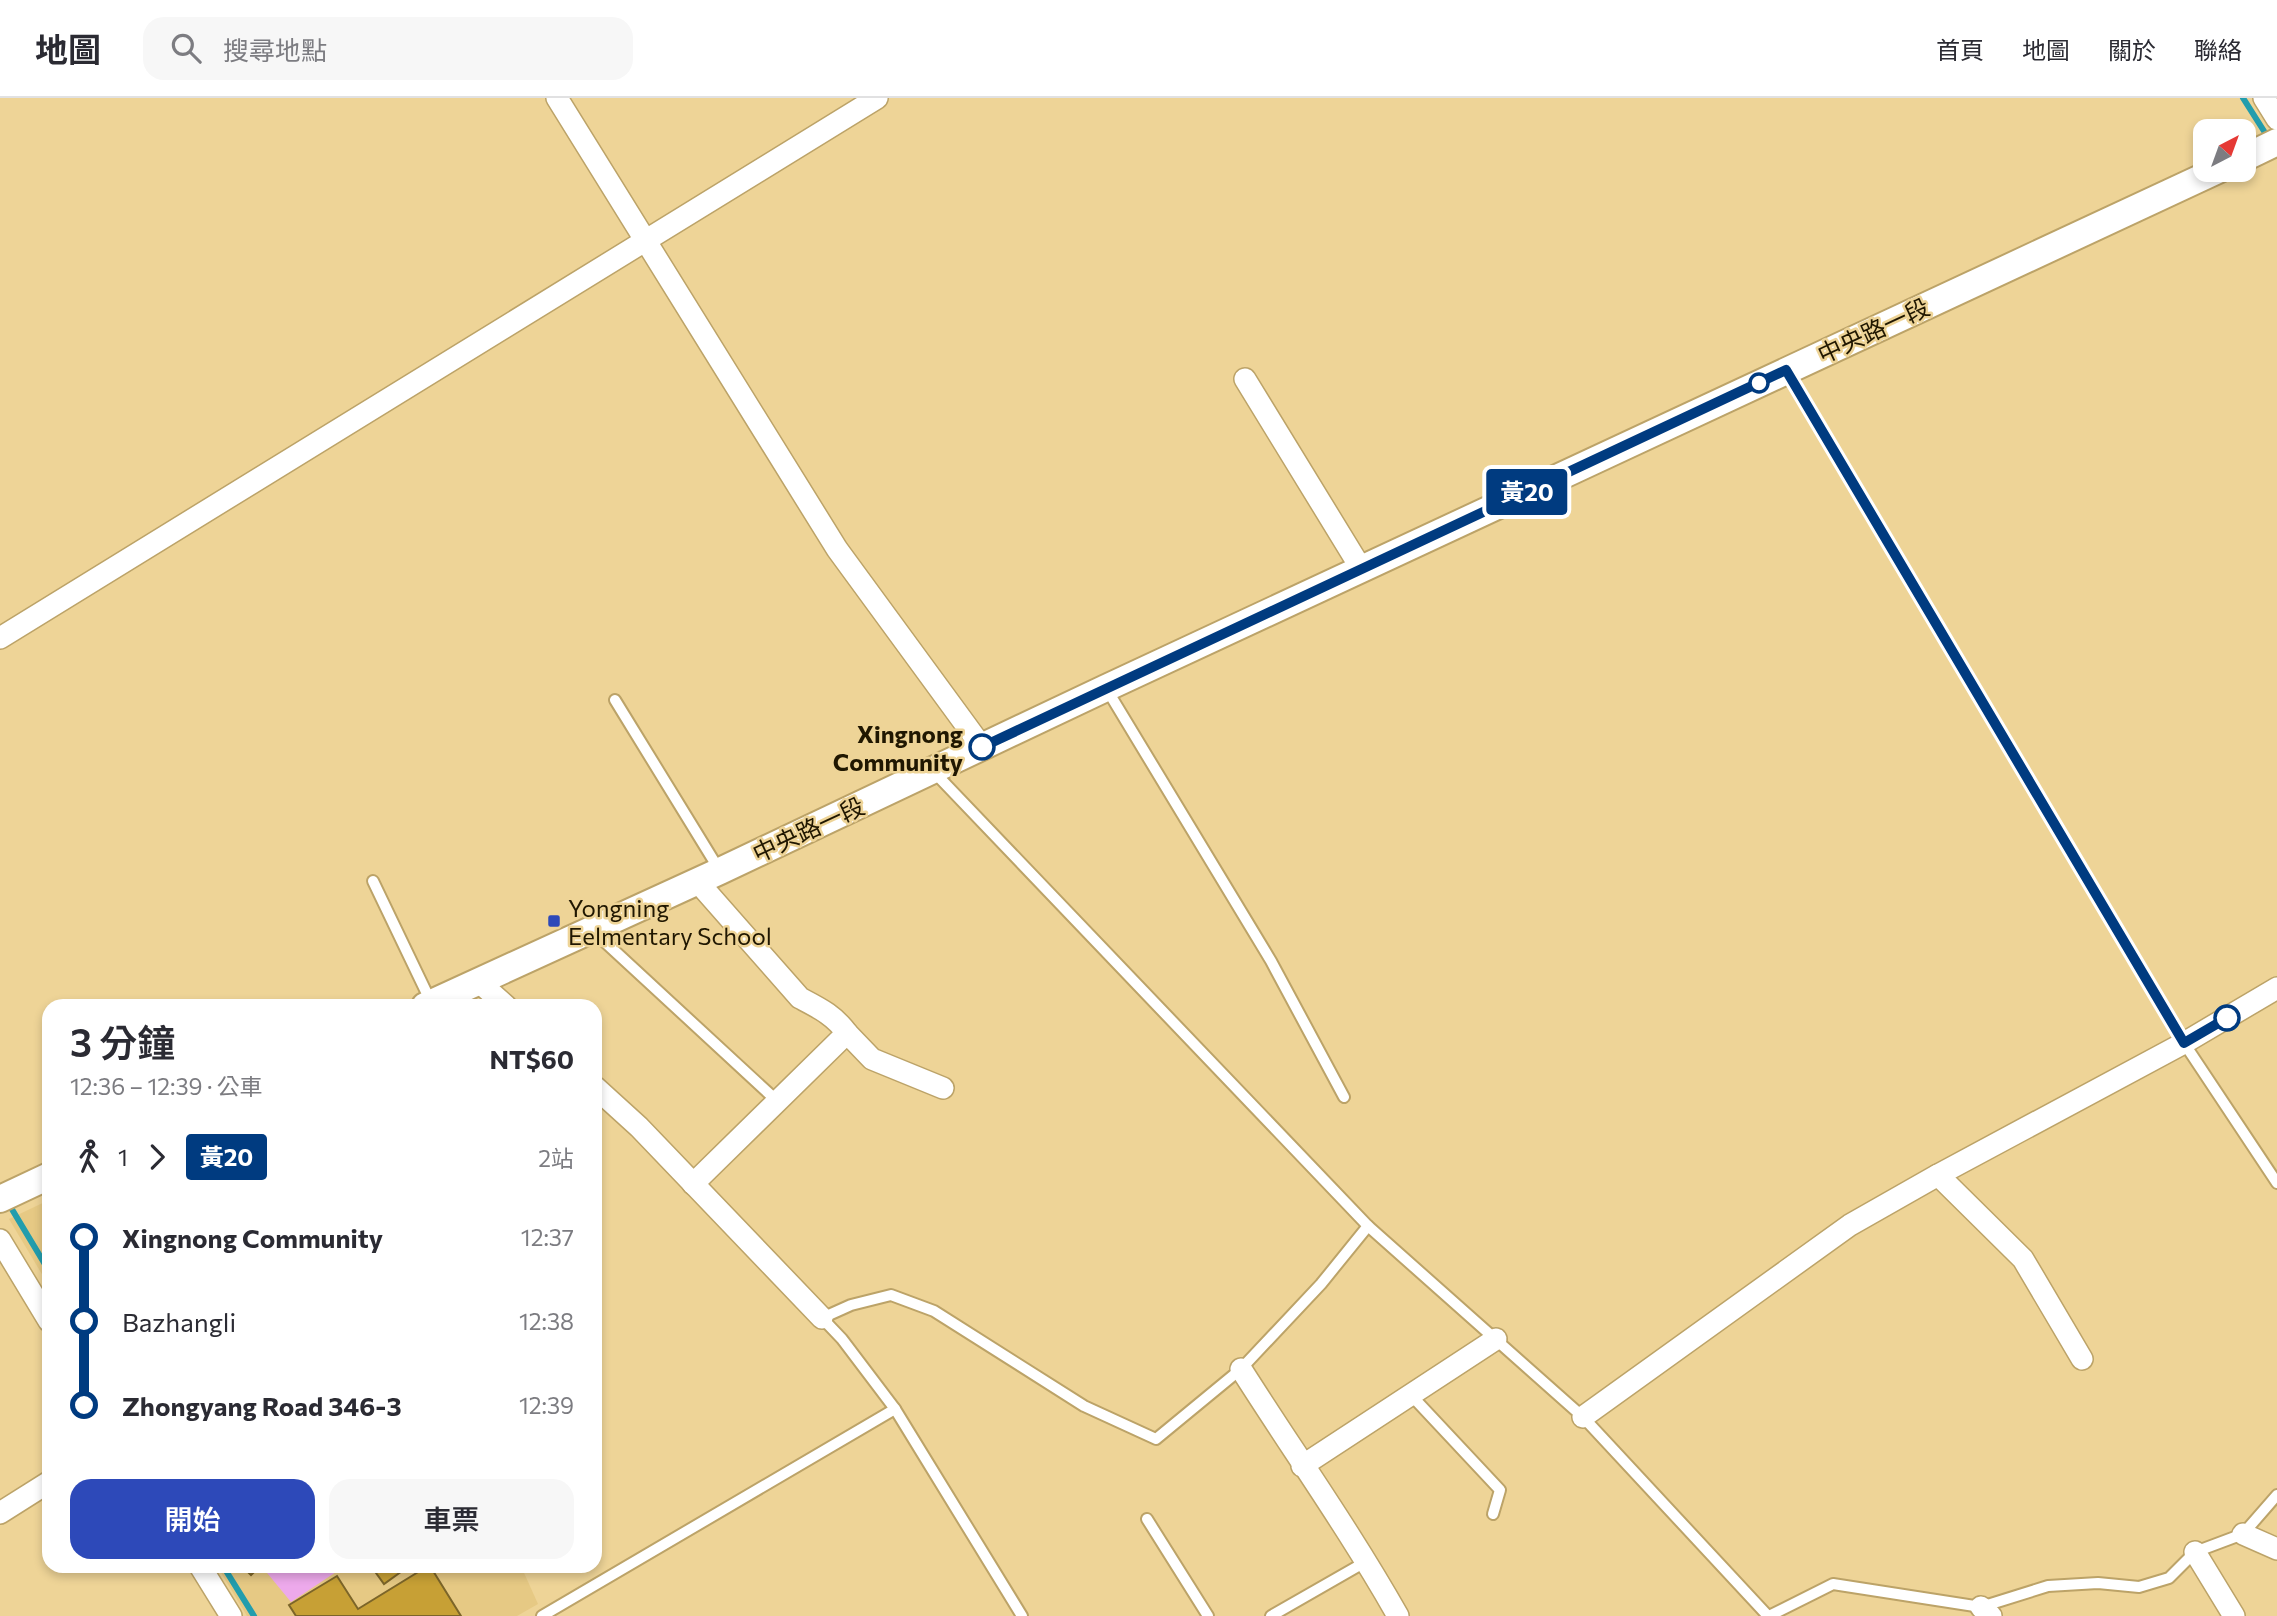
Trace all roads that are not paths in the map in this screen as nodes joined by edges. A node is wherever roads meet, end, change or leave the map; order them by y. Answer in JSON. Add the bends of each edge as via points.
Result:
{"nodes":[{"id":1,"x":557,"y":98,"type":"edge"},
{"id":2,"x":877,"y":98,"type":"edge"},
{"id":3,"x":2264,"y":98,"type":"edge"},
{"id":4,"x":2277,"y":119,"type":"edge"},
{"id":5,"x":2277,"y":142,"type":"edge"},
{"id":6,"x":2256,"y":152,"type":"edge"},
{"id":7,"x":2193,"y":182,"type":"edge"},
{"id":8,"x":644,"y":240,"type":"junction"},
{"id":9,"x":1786,"y":370,"type":"junction"},
{"id":10,"x":1245,"y":379,"type":"dead end"},
{"id":11,"x":1362,"y":570,"type":"junction"},
{"id":12,"x":0,"y":638,"type":"edge"},
{"id":13,"x":1106,"y":688,"type":"junction"},
{"id":14,"x":615,"y":700,"type":"dead end"},
{"id":15,"x":982,"y":747,"type":"junction"},
{"id":16,"x":932,"y":770,"type":"junction"},
{"id":17,"x":708,"y":876,"type":"junction"},
{"id":18,"x":373,"y":881,"type":"dead end"},
{"id":19,"x":591,"y":929,"type":"junction"},
{"id":20,"x":479,"y":982,"type":"junction"},
{"id":21,"x":2277,"y":988,"type":"edge"},
{"id":22,"x":425,"y":999,"type":"edge"},
{"id":23,"x":441,"y":999,"type":"edge"},
{"id":24,"x":498,"y":999,"type":"edge"},
{"id":25,"x":847,"y":1033,"type":"junction"},
{"id":26,"x":2184,"y":1043,"type":"junction"},
{"id":27,"x":943,"y":1088,"type":"dead end"},
{"id":28,"x":602,"y":1093,"type":"edge"},
{"id":29,"x":1344,"y":1097,"type":"dead end"},
{"id":30,"x":776,"y":1100,"type":"junction"},
{"id":31,"x":1938,"y":1175,"type":"junction"},
{"id":32,"x":42,"y":1180,"type":"edge"},
{"id":33,"x":2277,"y":1183,"type":"edge"},
{"id":34,"x":693,"y":1184,"type":"junction"},
{"id":35,"x":0,"y":1199,"type":"edge"},
{"id":36,"x":1368,"y":1226,"type":"junction"},
{"id":37,"x":0,"y":1240,"type":"edge"},
{"id":38,"x":42,"y":1309,"type":"edge"},
{"id":39,"x":822,"y":1318,"type":"junction"},
{"id":40,"x":1496,"y":1339,"type":"junction"},
{"id":41,"x":2082,"y":1359,"type":"dead end"},
{"id":42,"x":1241,"y":1369,"type":"junction"},
{"id":43,"x":1411,"y":1395,"type":"junction"},
{"id":44,"x":895,"y":1409,"type":"junction"},
{"id":45,"x":1583,"y":1417,"type":"junction"},
{"id":46,"x":1303,"y":1466,"type":"junction"},
{"id":47,"x":42,"y":1486,"type":"edge"},
{"id":48,"x":2277,"y":1494,"type":"edge"},
{"id":49,"x":0,"y":1513,"type":"edge"},
{"id":50,"x":1493,"y":1514,"type":"dead end"},
{"id":51,"x":1147,"y":1519,"type":"dead end"},
{"id":52,"x":2242,"y":1534,"type":"junction"},
{"id":53,"x":2277,"y":1549,"type":"edge"},
{"id":54,"x":2195,"y":1552,"type":"junction"},
{"id":55,"x":1367,"y":1561,"type":"junction"},
{"id":56,"x":204,"y":1573,"type":"edge"},
{"id":57,"x":1986,"y":1611,"type":"edge"},
{"id":58,"x":231,"y":1616,"type":"edge"},
{"id":59,"x":542,"y":1616,"type":"edge"},
{"id":60,"x":1022,"y":1616,"type":"edge"},
{"id":61,"x":1208,"y":1616,"type":"edge"},
{"id":62,"x":1272,"y":1616,"type":"edge"},
{"id":63,"x":1398,"y":1616,"type":"edge"},
{"id":64,"x":1769,"y":1616,"type":"edge"},
{"id":65,"x":2234,"y":1616,"type":"edge"}],
"edges":[{"from":1,"to":8,"type":"street"},
{"from":2,"to":8,"type":"street"},
{"from":3,"to":4,"type":"street"},
{"from":5,"to":6,"type":"street"},
{"from":7,"to":9,"type":"street","name":"中央路一段"},
{"from":8,"to":12,"type":"street"},
{"from":8,"to":15,"type":"street","via":[[837,549]]},
{"from":9,"to":11,"type":"street","name":"中央路一段"},
{"from":9,"to":26,"type":"lane"},
{"from":10,"to":11,"type":"street"},
{"from":11,"to":13,"type":"street","name":"中央路一段"},
{"from":13,"to":15,"type":"street","name":"中央路一段"},
{"from":13,"to":29,"type":"lane","via":[[1271,961]]},
{"from":14,"to":17,"type":"lane"},
{"from":15,"to":16,"type":"street","name":"中央路一段"},
{"from":16,"to":17,"type":"street","name":"中央路一段"},
{"from":16,"to":36,"type":"lane"},
{"from":17,"to":19,"type":"street","name":"中央路一段"},
{"from":17,"to":25,"type":"street","via":[[800,998],[838,1020]]},
{"from":18,"to":22,"type":"lane"},
{"from":19,"to":20,"type":"street","name":"中央路一段"},
{"from":19,"to":30,"type":"lane"},
{"from":20,"to":23,"type":"street","name":"中央路一段"},
{"from":20,"to":24,"type":"street"},
{"from":21,"to":26,"type":"street"},
{"from":25,"to":27,"type":"street","via":[[872,1059]]},
{"from":25,"to":30,"type":"street"},
{"from":26,"to":31,"type":"street"},
{"from":26,"to":33,"type":"lane"},
{"from":28,"to":34,"type":"street"},
{"from":30,"to":34,"type":"street"},
{"from":31,"to":41,"type":"street","via":[[2023,1259]]},
{"from":31,"to":45,"type":"street","via":[[1850,1225]]},
{"from":32,"to":35,"type":"street"},
{"from":34,"to":39,"type":"street"},
{"from":36,"to":40,"type":"lane"},
{"from":36,"to":42,"type":"lane"},
{"from":37,"to":38,"type":"street"},
{"from":39,"to":42,"type":"lane","via":[[891,1295],[934,1311],[1084,1406],[1156,1439]]},
{"from":39,"to":44,"type":"lane"},
{"from":40,"to":43,"type":"street"},
{"from":40,"to":45,"type":"lane"},
{"from":42,"to":46,"type":"street"},
{"from":43,"to":46,"type":"street"},
{"from":43,"to":50,"type":"lane","via":[[1500,1490]]},
{"from":44,"to":59,"type":"lane"},
{"from":44,"to":60,"type":"lane"},
{"from":45,"to":64,"type":"lane"},
{"from":46,"to":55,"type":"street"},
{"from":47,"to":49,"type":"street"},
{"from":48,"to":52,"type":"lane"},
{"from":51,"to":61,"type":"lane"},
{"from":52,"to":53,"type":"street"},
{"from":52,"to":54,"type":"lane"},
{"from":54,"to":57,"type":"lane","via":[[2169,1578],[2139,1587],[2098,1583],[2048,1586]]},
{"from":54,"to":65,"type":"street"},
{"from":55,"to":62,"type":"lane"},
{"from":55,"to":63,"type":"street"},
{"from":56,"to":58,"type":"street"},
{"from":57,"to":64,"type":"lane","via":[[1833,1584]]}]}
